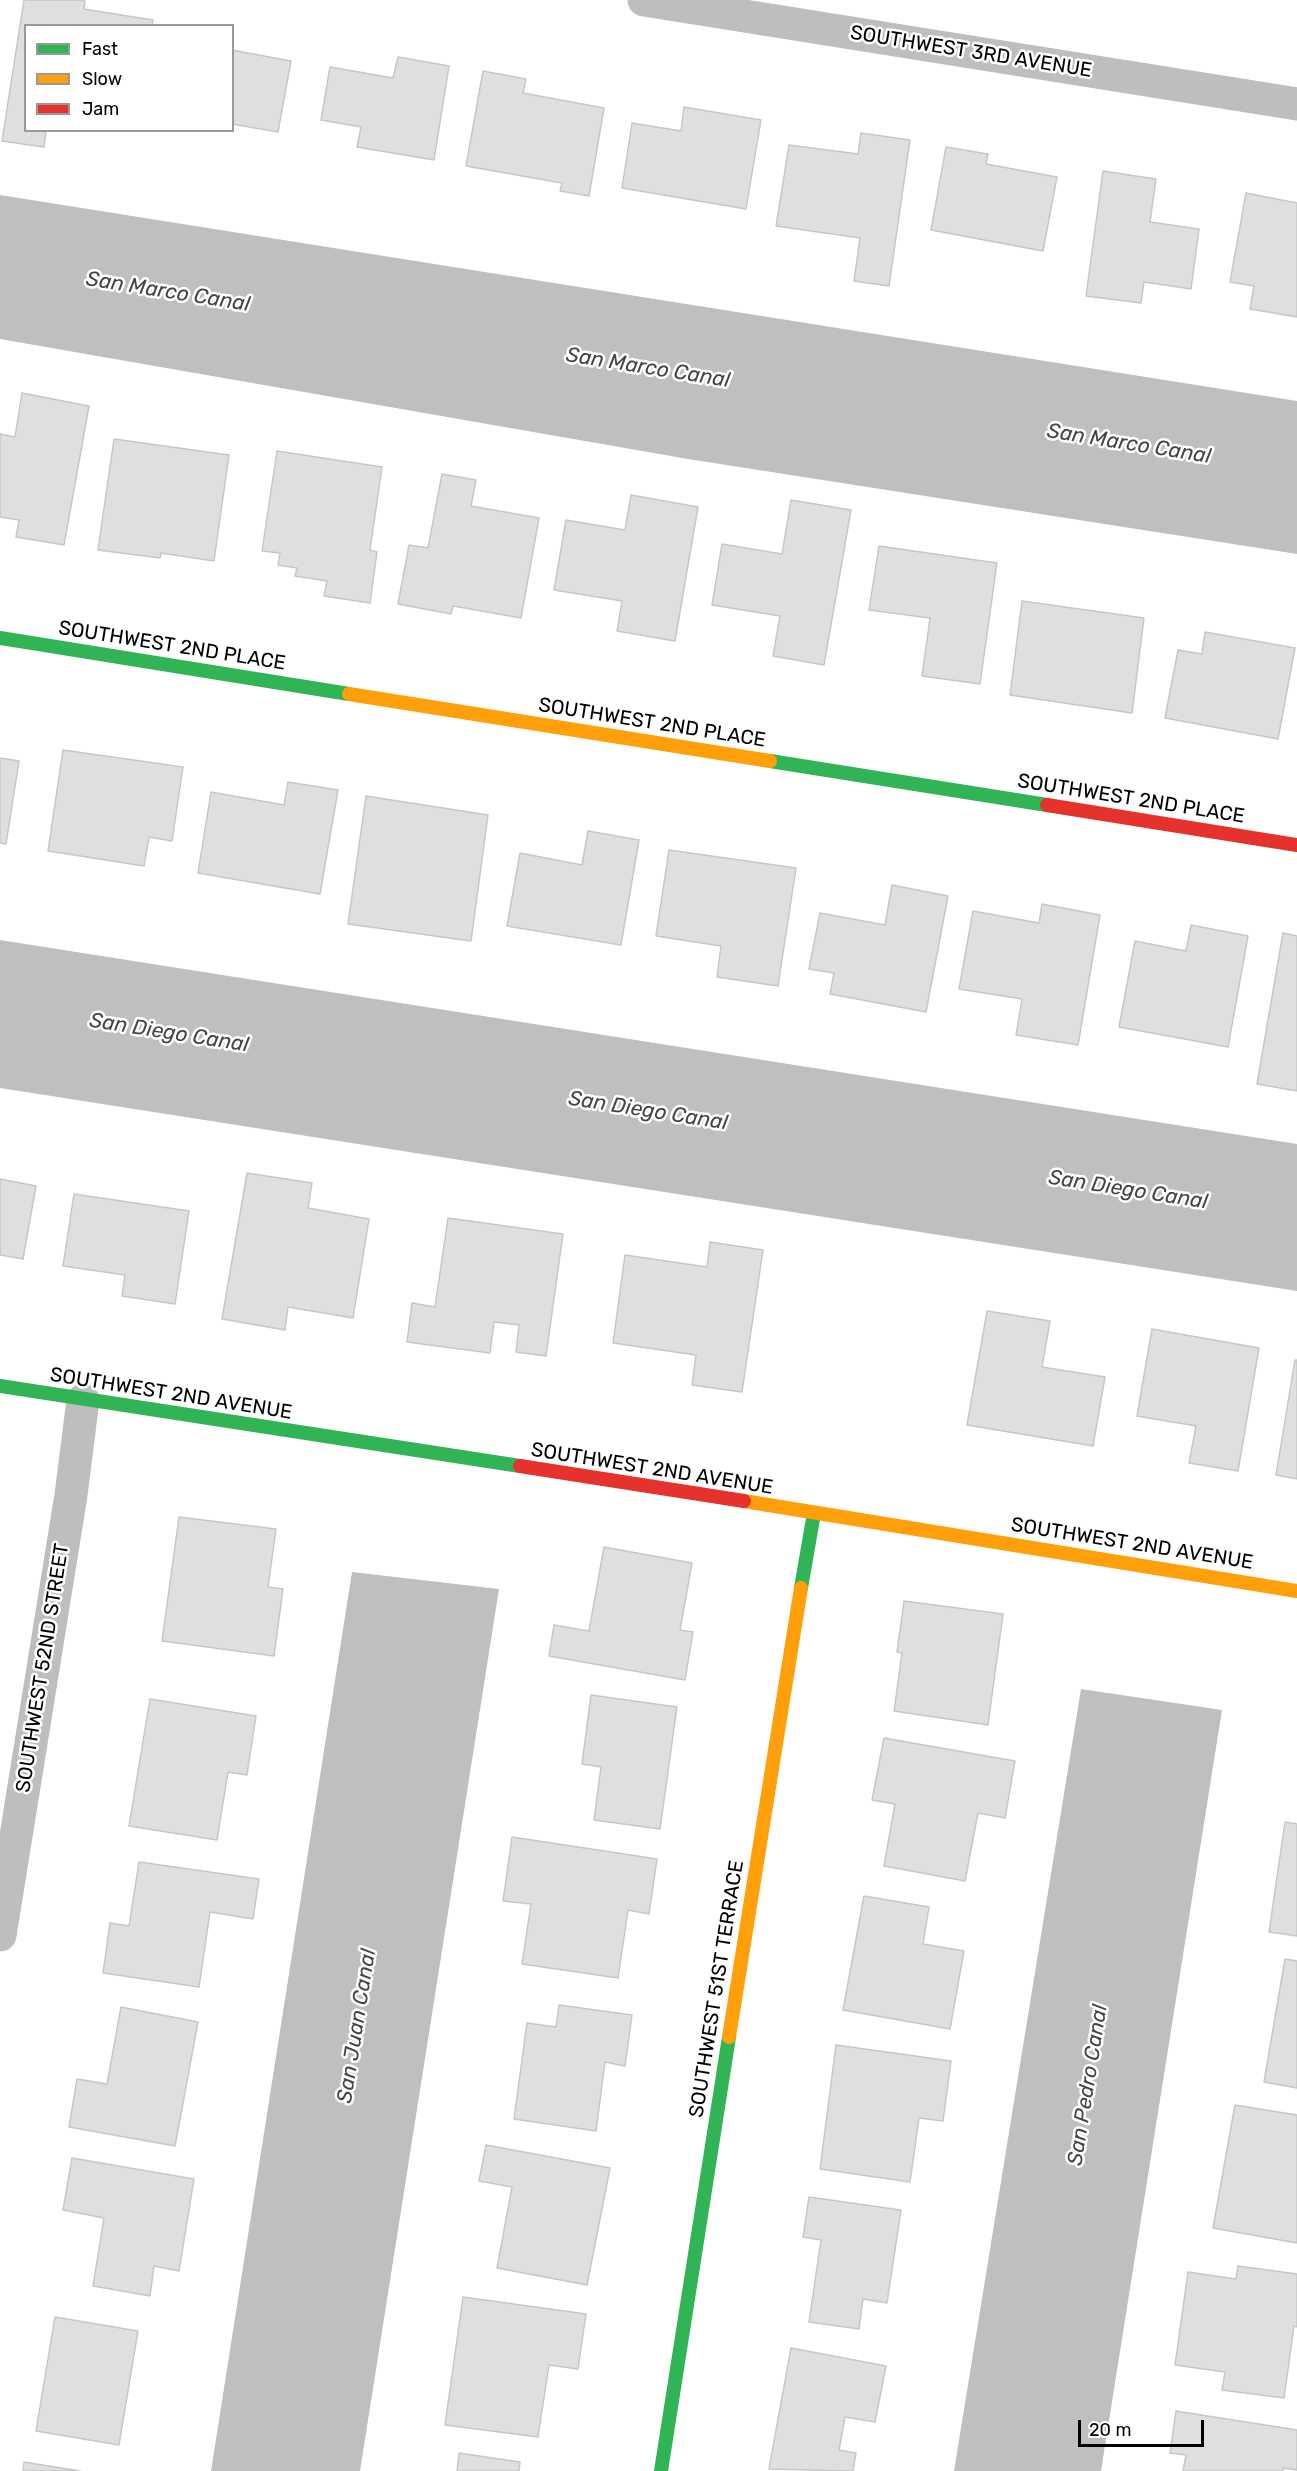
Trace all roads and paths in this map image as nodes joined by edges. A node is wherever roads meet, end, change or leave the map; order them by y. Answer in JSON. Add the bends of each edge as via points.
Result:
{"nodes":[{"id":1,"x":644,"y":0,"type":"edge"},
{"id":2,"x":1297,"y":104,"type":"edge"},
{"id":3,"x":0,"y":638,"type":"edge"},
{"id":4,"x":1297,"y":845,"type":"edge"},
{"id":5,"x":0,"y":1386,"type":"edge"},
{"id":6,"x":83,"y":1400,"type":"junction"},
{"id":7,"x":814,"y":1514,"type":"junction"},
{"id":8,"x":1297,"y":1591,"type":"edge"},
{"id":9,"x":0,"y":1935,"type":"edge"},
{"id":10,"x":661,"y":2471,"type":"edge"}],
"edges":[{"from":1,"to":2,"type":"street","name":"SOUTHWEST 3RD AVENUE"},
{"from":3,"to":4,"type":"street","name":"SOUTHWEST 2ND PLACE"},
{"from":5,"to":6,"type":"street","name":"SOUTHWEST 2ND AVENUE"},
{"from":6,"to":7,"type":"street","name":"SOUTHWEST 2ND AVENUE"},
{"from":6,"to":9,"type":"street","name":"SOUTHWEST 52ND STREET"},
{"from":7,"to":8,"type":"street","name":"SOUTHWEST 2ND AVENUE"},
{"from":7,"to":10,"type":"street","name":"SOUTHWEST 51ST TERRACE"}]}
